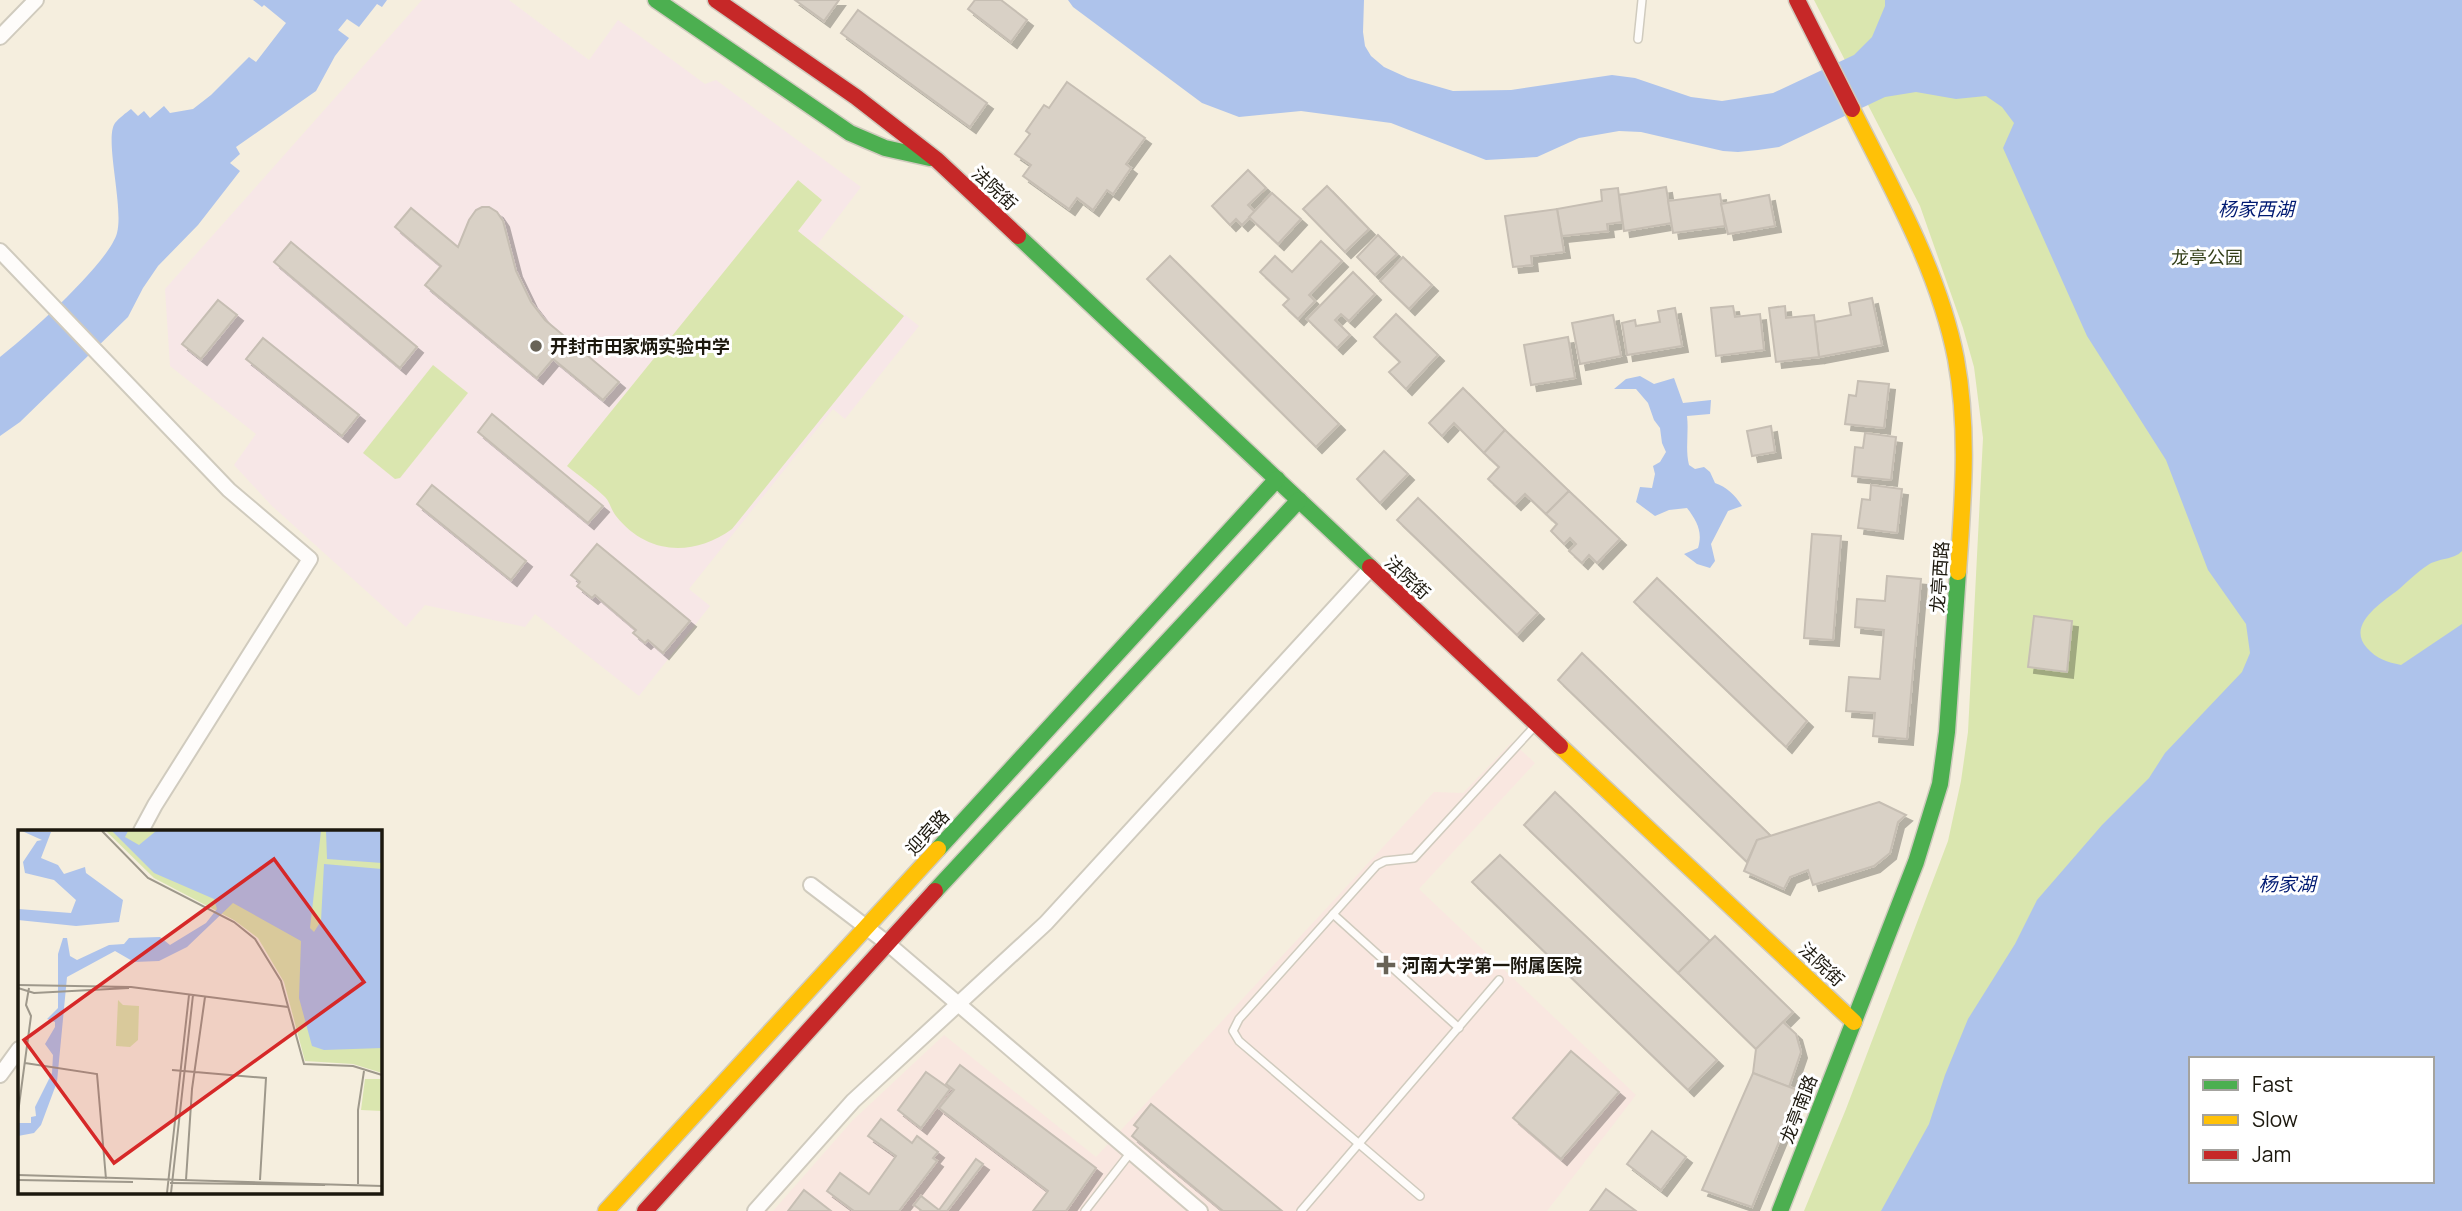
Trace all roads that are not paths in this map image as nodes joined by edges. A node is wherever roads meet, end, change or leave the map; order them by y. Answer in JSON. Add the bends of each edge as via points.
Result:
{"nodes":[{"id":1,"x":36,"y":0,"type":"edge"},
{"id":2,"x":656,"y":0,"type":"edge"},
{"id":3,"x":716,"y":0,"type":"edge"},
{"id":4,"x":1642,"y":0,"type":"edge"},
{"id":5,"x":1797,"y":0,"type":"edge"},
{"id":6,"x":0,"y":37,"type":"edge"},
{"id":7,"x":1638,"y":38,"type":"dead end"},
{"id":8,"x":937,"y":160,"type":"junction"},
{"id":9,"x":1,"y":252,"type":"edge"},
{"id":10,"x":1277,"y":479,"type":"junction"},
{"id":11,"x":1299,"y":500,"type":"junction"},
{"id":12,"x":1371,"y":568,"type":"junction"},
{"id":13,"x":1537,"y":723,"type":"junction"},
{"id":14,"x":142,"y":830,"type":"edge"},
{"id":15,"x":811,"y":886,"type":"dead end"},
{"id":16,"x":1333,"y":914,"type":"junction"},
{"id":17,"x":866,"y":927,"type":"junction"},
{"id":18,"x":887,"y":943,"type":"junction"},
{"id":19,"x":1499,"y":980,"type":"dead end"},
{"id":20,"x":957,"y":1003,"type":"junction"},
{"id":21,"x":1854,"y":1022,"type":"junction"},
{"id":22,"x":1459,"y":1028,"type":"junction"},
{"id":23,"x":18,"y":1050,"type":"edge"},
{"id":24,"x":0,"y":1075,"type":"edge"},
{"id":25,"x":1359,"y":1142,"type":"junction"},
{"id":26,"x":1131,"y":1152,"type":"junction"},
{"id":27,"x":1420,"y":1196,"type":"dead end"},
{"id":28,"x":606,"y":1211,"type":"edge"},
{"id":29,"x":645,"y":1211,"type":"edge"},
{"id":30,"x":755,"y":1211,"type":"edge"},
{"id":31,"x":1085,"y":1211,"type":"edge"},
{"id":32,"x":1200,"y":1211,"type":"edge"},
{"id":33,"x":1301,"y":1211,"type":"edge"},
{"id":34,"x":1780,"y":1211,"type":"edge"}],
"edges":[{"from":1,"to":6,"type":"street"},
{"from":2,"to":8,"type":"street","via":[[850,133],[884,148]]},
{"from":3,"to":8,"type":"street","name":"法院街","via":[[856,97]]},
{"from":4,"to":7,"type":"lane"},
{"from":5,"to":21,"type":"street","name":"龙亭西路","via":[[1909,221],[1948,326],[1964,427],[1965,470],[1940,784],[1916,862]]},
{"from":8,"to":10,"type":"street","name":"法院街"},
{"from":9,"to":14,"type":"street","via":[[229,490],[310,559]]},
{"from":10,"to":11,"type":"street","name":"法院街"},
{"from":10,"to":17,"type":"street","name":"迎宾路"},
{"from":11,"to":12,"type":"street","name":"法院街"},
{"from":11,"to":18,"type":"street"},
{"from":12,"to":13,"type":"street","name":"法院街"},
{"from":12,"to":20,"type":"street","via":[[1046,923]]},
{"from":13,"to":16,"type":"lane","via":[[1414,858],[1380,862]]},
{"from":13,"to":21,"type":"street","name":"法院街"},
{"from":15,"to":17,"type":"street"},
{"from":16,"to":22,"type":"lane"},
{"from":16,"to":25,"type":"lane","via":[[1233,1031],[1239,1041]]},
{"from":17,"to":18,"type":"street"},
{"from":17,"to":28,"type":"street","name":"迎宾路"},
{"from":18,"to":20,"type":"street"},
{"from":18,"to":29,"type":"street"},
{"from":19,"to":22,"type":"lane"},
{"from":20,"to":26,"type":"street"},
{"from":20,"to":30,"type":"street","via":[[853,1101]]},
{"from":21,"to":34,"type":"street","name":"龙亭南路"},
{"from":22,"to":25,"type":"lane"},
{"from":23,"to":24,"type":"street"},
{"from":25,"to":27,"type":"lane"},
{"from":25,"to":33,"type":"lane"},
{"from":26,"to":31,"type":"lane"},
{"from":26,"to":32,"type":"street"}]}
